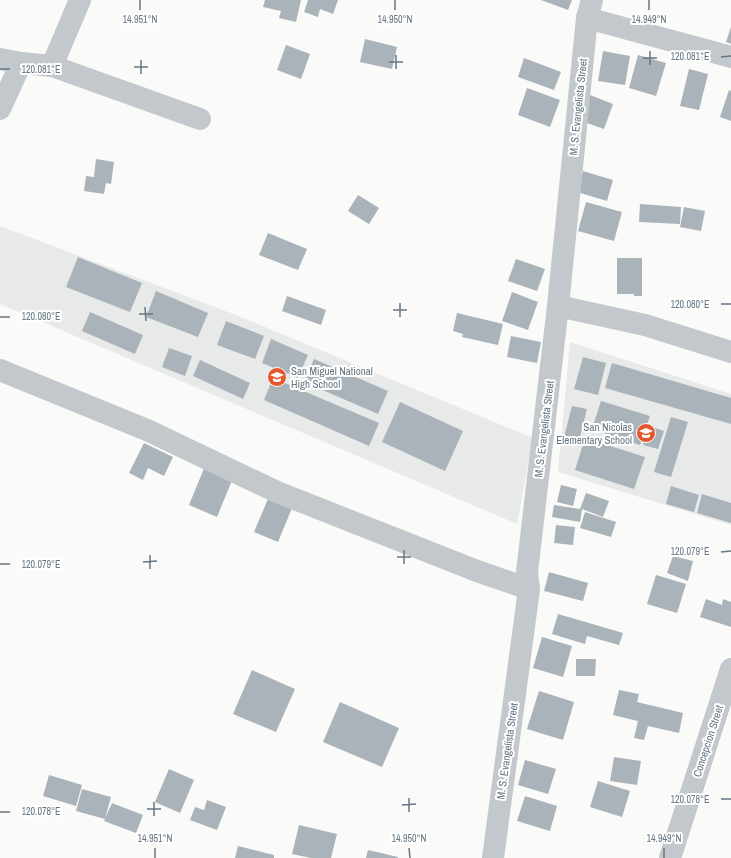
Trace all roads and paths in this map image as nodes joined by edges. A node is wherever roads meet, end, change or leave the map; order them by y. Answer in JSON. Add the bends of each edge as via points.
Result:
{"nodes":[{"id":1,"x":80,"y":0,"type":"edge"},
{"id":2,"x":589,"y":9,"type":"edge"},
{"id":3,"x":731,"y":57,"type":"edge"},
{"id":4,"x":0,"y":59,"type":"edge"},
{"id":5,"x":22,"y":63,"type":"junction"},
{"id":6,"x":52,"y":66,"type":"junction"},
{"id":7,"x":0,"y":109,"type":"edge"},
{"id":8,"x":200,"y":119,"type":"dead end"},
{"id":9,"x":558,"y":306,"type":"junction"},
{"id":10,"x":731,"y":352,"type":"edge"},
{"id":11,"x":0,"y":370,"type":"edge"},
{"id":12,"x":529,"y":589,"type":"junction"},
{"id":13,"x":731,"y":669,"type":"edge"},
{"id":14,"x":493,"y":858,"type":"edge"},
{"id":15,"x":670,"y":858,"type":"edge"}],
"edges":[{"from":1,"to":6,"type":"street"},
{"from":2,"to":3,"type":"street"},
{"from":2,"to":9,"type":"street","name":"M. S. Evangelista Street"},
{"from":4,"to":5,"type":"street"},
{"from":5,"to":6,"type":"street"},
{"from":5,"to":7,"type":"street"},
{"from":6,"to":8,"type":"street"},
{"from":9,"to":10,"type":"street","via":[[645,325]]},
{"from":9,"to":12,"type":"street","name":"M. S. Evangelista Street","via":[[527,572]]},
{"from":11,"to":12,"type":"street","via":[[147,430],[277,492]]},
{"from":12,"to":14,"type":"street","name":"M. S. Evangelista Street"},
{"from":13,"to":15,"type":"street","name":"Concepcion Street"}]}
